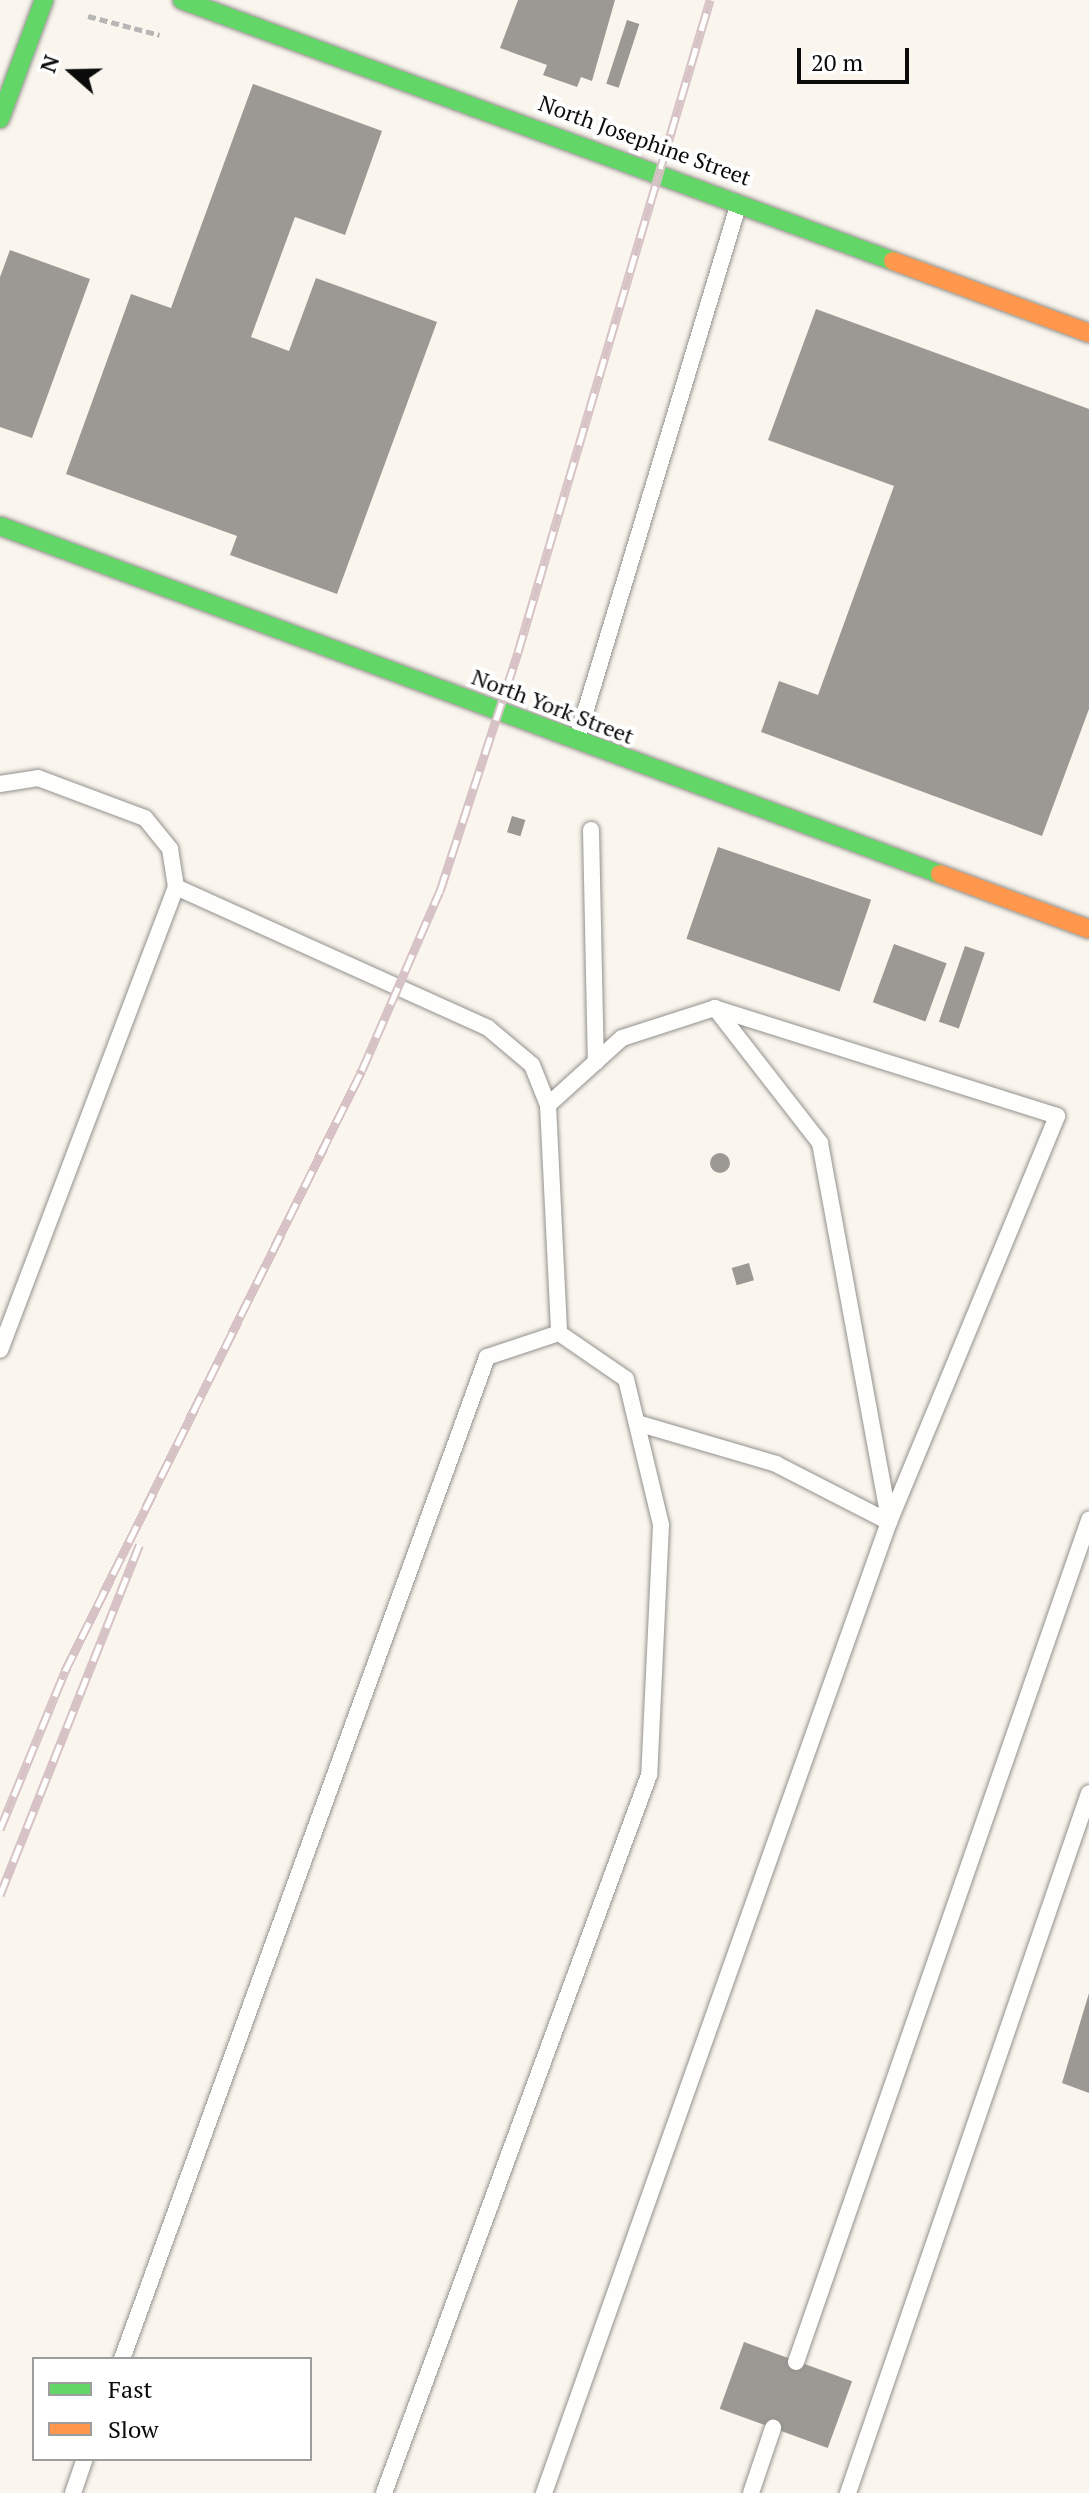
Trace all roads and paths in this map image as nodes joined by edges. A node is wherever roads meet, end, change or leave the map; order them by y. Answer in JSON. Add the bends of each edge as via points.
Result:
{"nodes":[{"id":1,"x":44,"y":0,"type":"edge"},
{"id":2,"x":182,"y":0,"type":"edge"},
{"id":3,"x":0,"y":119,"type":"edge"},
{"id":4,"x":740,"y":200,"type":"junction"},
{"id":5,"x":1089,"y":333,"type":"edge"},
{"id":6,"x":0,"y":526,"type":"edge"},
{"id":7,"x":576,"y":741,"type":"junction"},
{"id":8,"x":0,"y":784,"type":"edge"},
{"id":9,"x":591,"y":830,"type":"dead end"},
{"id":10,"x":176,"y":887,"type":"junction"},
{"id":11,"x":1089,"y":929,"type":"edge"},
{"id":12,"x":715,"y":1008,"type":"junction"},
{"id":13,"x":596,"y":1062,"type":"junction"},
{"id":14,"x":548,"y":1105,"type":"junction"},
{"id":15,"x":559,"y":1333,"type":"junction"},
{"id":16,"x":0,"y":1350,"type":"edge"},
{"id":17,"x":637,"y":1423,"type":"junction"},
{"id":18,"x":1089,"y":1520,"type":"edge"},
{"id":19,"x":889,"y":1522,"type":"junction"},
{"id":20,"x":1089,"y":1793,"type":"edge"},
{"id":21,"x":123,"y":2357,"type":"edge"},
{"id":22,"x":796,"y":2362,"type":"dead end"},
{"id":23,"x":773,"y":2428,"type":"dead end"},
{"id":24,"x":84,"y":2461,"type":"edge"},
{"id":25,"x":73,"y":2493,"type":"edge"},
{"id":26,"x":384,"y":2493,"type":"edge"},
{"id":27,"x":544,"y":2493,"type":"edge"},
{"id":28,"x":751,"y":2493,"type":"edge"},
{"id":29,"x":848,"y":2493,"type":"edge"}],
"edges":[{"from":1,"to":3,"type":"main road"},
{"from":2,"to":4,"type":"main road","name":"North Josephine Street"},
{"from":4,"to":5,"type":"main road","name":"North Josephine Street"},
{"from":4,"to":7,"type":"lane"},
{"from":6,"to":7,"type":"main road","name":"North York Street"},
{"from":7,"to":11,"type":"main road","name":"North York Street"},
{"from":8,"to":10,"type":"lane","via":[[38,778],[145,818],[170,849]]},
{"from":9,"to":13,"type":"lane"},
{"from":10,"to":14,"type":"lane","via":[[488,1028],[532,1065]]},
{"from":10,"to":16,"type":"lane"},
{"from":12,"to":13,"type":"lane","via":[[622,1038]]},
{"from":12,"to":19,"type":"lane","via":[[820,1143]]},
{"from":12,"to":19,"type":"lane","via":[[1057,1116]]},
{"from":13,"to":14,"type":"lane"},
{"from":14,"to":15,"type":"lane"},
{"from":15,"to":17,"type":"lane","via":[[626,1379]]},
{"from":15,"to":21,"type":"lane","via":[[487,1357]]},
{"from":17,"to":19,"type":"lane","via":[[776,1464]]},
{"from":17,"to":26,"type":"lane","via":[[661,1525],[649,1775]]},
{"from":18,"to":22,"type":"lane"},
{"from":19,"to":27,"type":"lane"},
{"from":20,"to":29,"type":"lane"},
{"from":23,"to":28,"type":"lane"},
{"from":24,"to":25,"type":"lane"}]}
